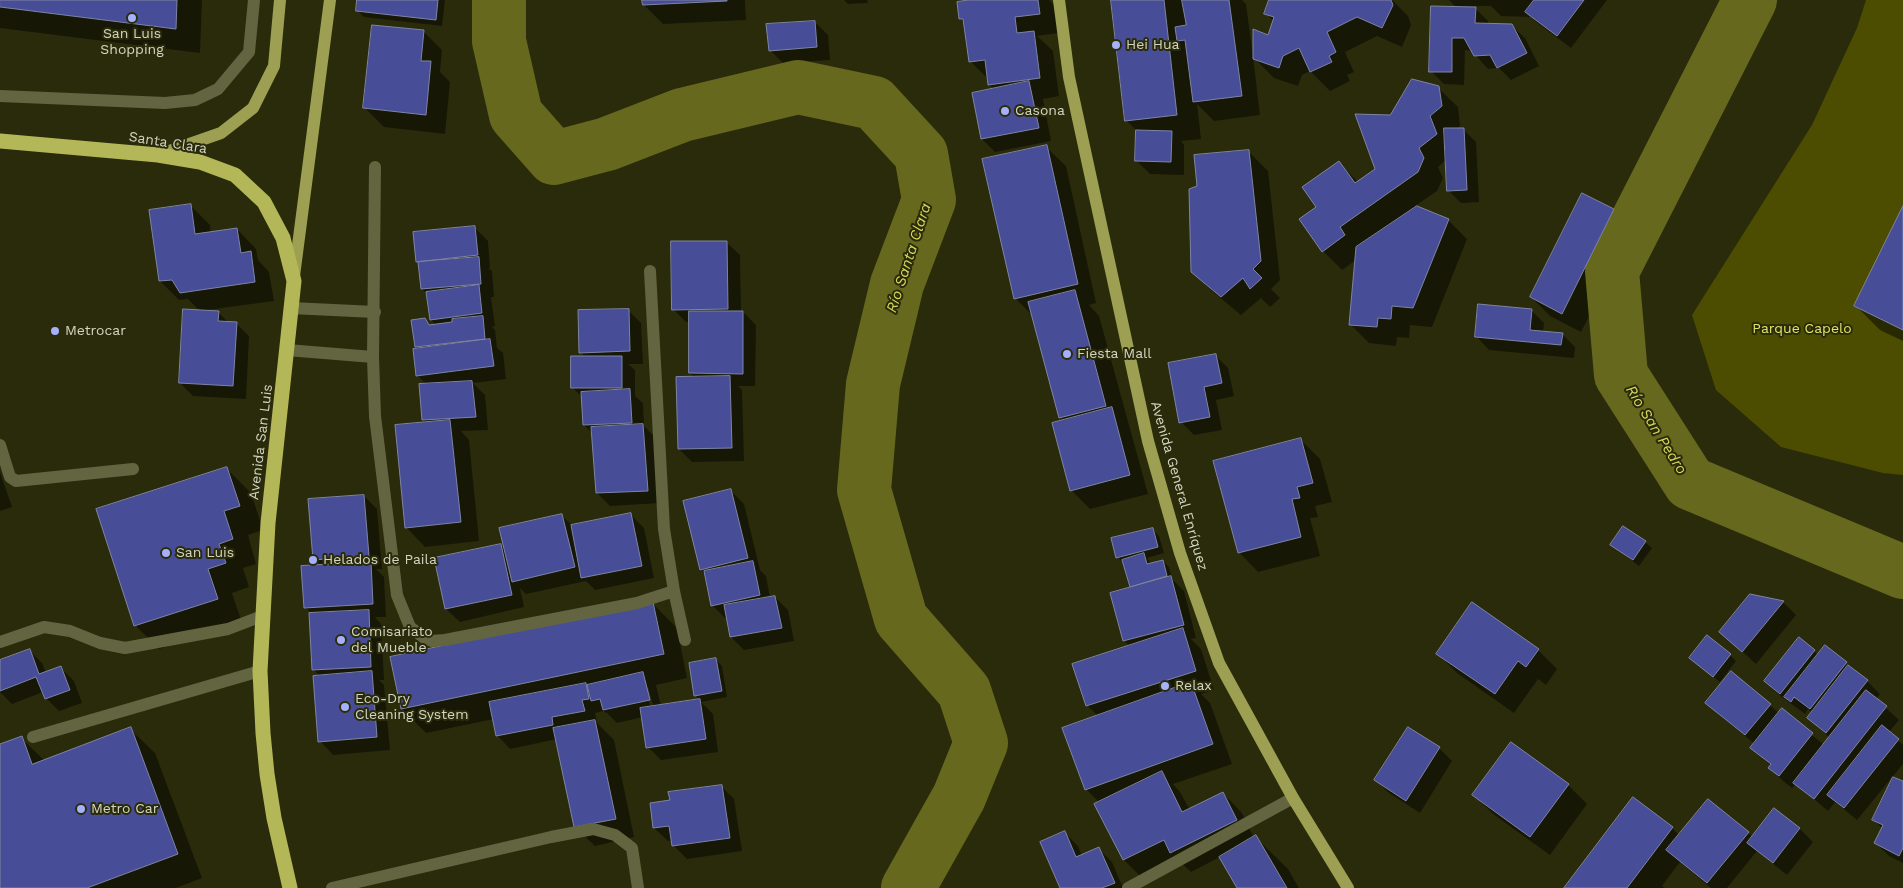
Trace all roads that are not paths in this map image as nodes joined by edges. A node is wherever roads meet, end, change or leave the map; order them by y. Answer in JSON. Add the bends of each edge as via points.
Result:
{"nodes":[{"id":1,"x":254,"y":0,"type":"edge"},
{"id":2,"x":280,"y":0,"type":"edge"},
{"id":3,"x":330,"y":0,"type":"edge"},
{"id":4,"x":1059,"y":0,"type":"edge"},
{"id":5,"x":0,"y":96,"type":"edge"},
{"id":6,"x":0,"y":141,"type":"edge"},
{"id":7,"x":158,"y":154,"type":"junction"},
{"id":8,"x":375,"y":167,"type":"dead end"},
{"id":9,"x":650,"y":272,"type":"dead end"},
{"id":10,"x":294,"y":281,"type":"junction"},
{"id":11,"x":291,"y":308,"type":"junction"},
{"id":12,"x":375,"y":312,"type":"junction"},
{"id":13,"x":288,"y":350,"type":"junction"},
{"id":14,"x":373,"y":357,"type":"junction"},
{"id":15,"x":0,"y":445,"type":"edge"},
{"id":16,"x":133,"y":469,"type":"dead end"},
{"id":17,"x":674,"y":591,"type":"junction"},
{"id":18,"x":262,"y":616,"type":"junction"},
{"id":19,"x":685,"y":640,"type":"dead end"},
{"id":20,"x":0,"y":642,"type":"edge"},
{"id":21,"x":260,"y":671,"type":"junction"},
{"id":22,"x":33,"y":737,"type":"dead end"},
{"id":23,"x":1293,"y":798,"type":"junction"},
{"id":24,"x":290,"y":888,"type":"edge"},
{"id":25,"x":332,"y":888,"type":"edge"},
{"id":26,"x":638,"y":888,"type":"edge"},
{"id":27,"x":1128,"y":888,"type":"edge"},
{"id":28,"x":1348,"y":888,"type":"edge"}],
"edges":[{"from":1,"to":5,"type":"street","via":[[249,52],[218,89],[195,100],[165,103]]},
{"from":2,"to":7,"type":"main road","via":[[274,66],[252,108],[221,133]]},
{"from":3,"to":10,"type":"main road","name":"Avenida San Luis"},
{"from":4,"to":23,"type":"main road","name":"Avenida General Enríquez","via":[[1070,77],[1148,441],[1177,544],[1219,663]]},
{"from":6,"to":7,"type":"highway","name":"Santa Clara"},
{"from":7,"to":10,"type":"highway","name":"Santa Clara","via":[[200,162],[234,175],[264,202],[283,238]]},
{"from":8,"to":12,"type":"street"},
{"from":9,"to":17,"type":"street","via":[[664,528]]},
{"from":10,"to":11,"type":"highway","name":"Avenida San Luis"},
{"from":11,"to":12,"type":"street"},
{"from":11,"to":13,"type":"highway","name":"Avenida San Luis"},
{"from":12,"to":14,"type":"street"},
{"from":13,"to":14,"type":"street"},
{"from":13,"to":18,"type":"highway","name":"Avenida San Luis","via":[[268,523]]},
{"from":14,"to":17,"type":"street","via":[[374,416],[397,595],[410,627],[432,641],[445,640],[637,603]]},
{"from":15,"to":16,"type":"street","via":[[10,477],[16,481]]},
{"from":17,"to":19,"type":"street"},
{"from":18,"to":20,"type":"street","via":[[228,629],[125,648],[100,643],[70,631],[44,627]]},
{"from":18,"to":21,"type":"highway","name":"Avenida San Luis"},
{"from":21,"to":22,"type":"street"},
{"from":21,"to":24,"type":"highway","name":"Avenida San Luis","via":[[267,774]]},
{"from":23,"to":27,"type":"street"},
{"from":23,"to":28,"type":"main road","name":"Avenida General Enríquez"},
{"from":25,"to":26,"type":"street","via":[[593,829],[616,835],[632,848]]}]}
